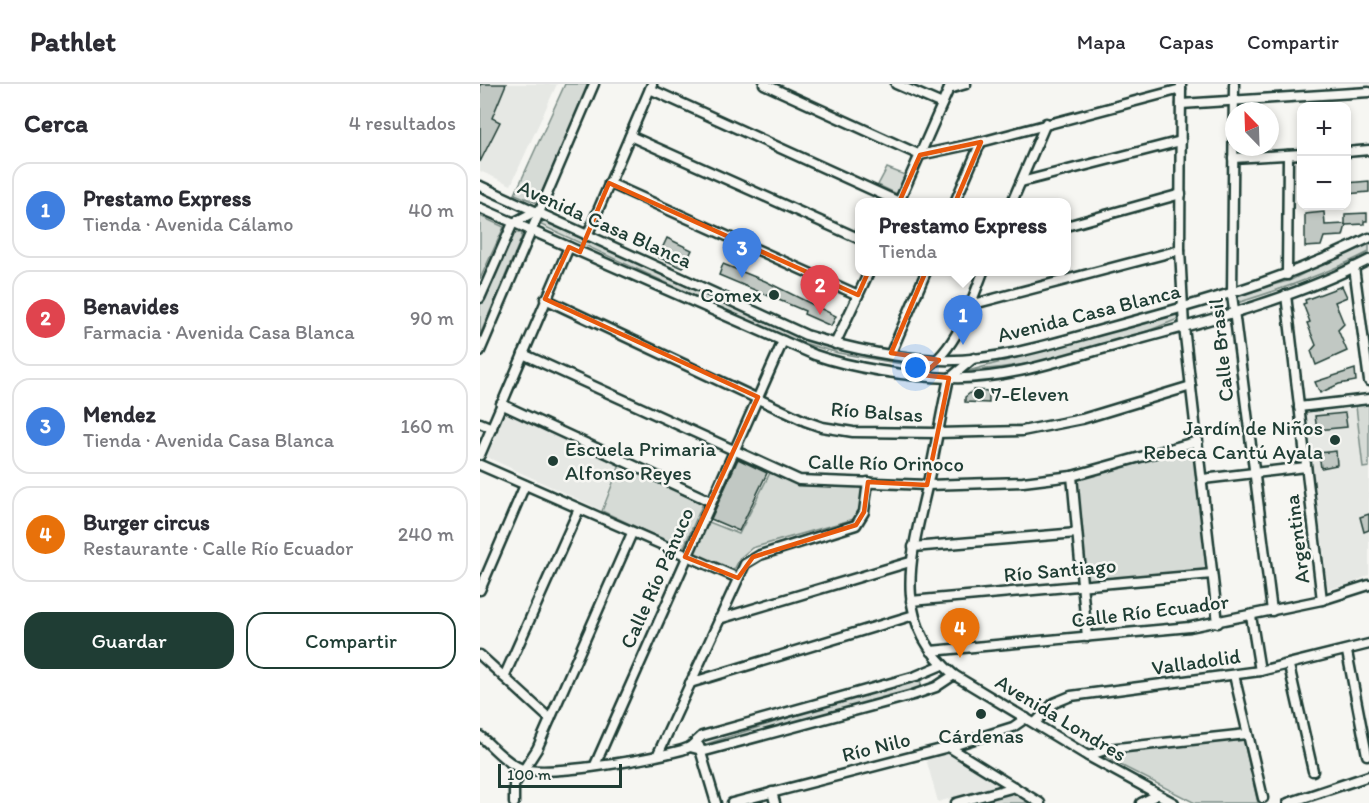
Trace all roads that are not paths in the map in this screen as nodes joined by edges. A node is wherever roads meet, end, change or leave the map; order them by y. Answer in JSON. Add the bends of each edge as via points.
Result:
{"nodes":[{"id":1,"x":594,"y":84,"type":"edge"},
{"id":2,"x":764,"y":84,"type":"edge"},
{"id":3,"x":896,"y":84,"type":"edge"},
{"id":4,"x":966,"y":84,"type":"edge"},
{"id":5,"x":1234,"y":84,"type":"edge"},
{"id":6,"x":651,"y":86,"type":"edge"},
{"id":7,"x":950,"y":86,"type":"edge"},
{"id":8,"x":1181,"y":86,"type":"edge"},
{"id":9,"x":1369,"y":92,"type":"edge"},
{"id":10,"x":1225,"y":102,"type":"edge"},
{"id":11,"x":1233,"y":102,"type":"joint"},
{"id":12,"x":942,"y":104,"type":"junction"},
{"id":13,"x":1181,"y":104,"type":"junction"},
{"id":14,"x":1046,"y":123,"type":"junction"},
{"id":15,"x":630,"y":136,"type":"junction"},
{"id":16,"x":1181,"y":141,"type":"junction"},
{"id":17,"x":981,"y":142,"type":"junction"},
{"id":18,"x":1369,"y":150,"type":"edge"},
{"id":19,"x":1351,"y":152,"type":"edge"},
{"id":20,"x":920,"y":154,"type":"junction"},
{"id":21,"x":1297,"y":154,"type":"edge"},
{"id":22,"x":1288,"y":155,"type":"junction"},
{"id":23,"x":1233,"y":158,"type":"joint"},
{"id":24,"x":1021,"y":182,"type":"junction"},
{"id":25,"x":609,"y":183,"type":"junction"},
{"id":26,"x":480,"y":186,"type":"edge"},
{"id":27,"x":1181,"y":194,"type":"junction"},
{"id":28,"x":504,"y":198,"type":"junction"},
{"id":29,"x":890,"y":198,"type":"edge"},
{"id":30,"x":901,"y":198,"type":"edge"},
{"id":31,"x":957,"y":198,"type":"edge"},
{"id":32,"x":1014,"y":198,"type":"edge"},
{"id":33,"x":480,"y":208,"type":"edge"},
{"id":34,"x":538,"y":211,"type":"junction"},
{"id":35,"x":516,"y":221,"type":"junction"},
{"id":36,"x":1071,"y":225,"type":"edge"},
{"id":37,"x":530,"y":231,"type":"junction"},
{"id":38,"x":587,"y":236,"type":"junction"},
{"id":39,"x":855,"y":237,"type":"edge"},
{"id":40,"x":1369,"y":238,"type":"edge"},
{"id":41,"x":569,"y":247,"type":"junction"},
{"id":42,"x":1180,"y":250,"type":"junction"},
{"id":43,"x":1369,"y":260,"type":"edge"},
{"id":44,"x":1354,"y":267,"type":"junction"},
{"id":45,"x":1287,"y":275,"type":"junction"},
{"id":46,"x":866,"y":276,"type":"edge"},
{"id":47,"x":924,"y":276,"type":"edge"},
{"id":48,"x":981,"y":276,"type":"edge"},
{"id":49,"x":858,"y":295,"type":"junction"},
{"id":50,"x":1232,"y":295,"type":"junction"},
{"id":51,"x":1286,"y":295,"type":"junction"},
{"id":52,"x":480,"y":298,"type":"edge"},
{"id":53,"x":545,"y":299,"type":"junction"},
{"id":54,"x":970,"y":305,"type":"junction"},
{"id":55,"x":1183,"y":307,"type":"junction"},
{"id":56,"x":1234,"y":311,"type":"junction"},
{"id":57,"x":1184,"y":327,"type":"junction"},
{"id":58,"x":821,"y":340,"type":"junction"},
{"id":59,"x":783,"y":341,"type":"junction"},
{"id":60,"x":835,"y":344,"type":"junction"},
{"id":61,"x":480,"y":351,"type":"edge"},
{"id":62,"x":891,"y":353,"type":"junction"},
{"id":63,"x":523,"y":354,"type":"junction"},
{"id":64,"x":815,"y":355,"type":"junction"},
{"id":65,"x":974,"y":358,"type":"junction"},
{"id":66,"x":939,"y":360,"type":"junction"},
{"id":67,"x":917,"y":374,"type":"junction"},
{"id":68,"x":949,"y":378,"type":"junction"},
{"id":69,"x":1369,"y":381,"type":"edge"},
{"id":70,"x":1191,"y":386,"type":"junction"},
{"id":71,"x":758,"y":397,"type":"junction"},
{"id":72,"x":1369,"y":399,"type":"edge"},
{"id":73,"x":501,"y":404,"type":"junction"},
{"id":74,"x":1299,"y":407,"type":"junction"},
{"id":75,"x":480,"y":423,"type":"edge"},
{"id":76,"x":492,"y":428,"type":"junction"},
{"id":77,"x":937,"y":434,"type":"junction"},
{"id":78,"x":1198,"y":441,"type":"junction"},
{"id":79,"x":734,"y":450,"type":"junction"},
{"id":80,"x":480,"y":455,"type":"edge"},
{"id":81,"x":480,"y":465,"type":"edge"},
{"id":82,"x":1306,"y":467,"type":"junction"},
{"id":83,"x":1254,"y":473,"type":"junction"},
{"id":84,"x":1072,"y":476,"type":"junction"},
{"id":85,"x":1203,"y":479,"type":"junction"},
{"id":86,"x":868,"y":482,"type":"junction"},
{"id":87,"x":927,"y":484,"type":"junction"},
{"id":88,"x":525,"y":485,"type":"junction"},
{"id":89,"x":710,"y":501,"type":"junction"},
{"id":90,"x":579,"y":509,"type":"junction"},
{"id":91,"x":632,"y":533,"type":"junction"},
{"id":92,"x":1077,"y":533,"type":"junction"},
{"id":93,"x":913,"y":547,"type":"junction"},
{"id":94,"x":685,"y":557,"type":"junction"},
{"id":95,"x":910,"y":562,"type":"junction"},
{"id":96,"x":1212,"y":574,"type":"junction"},
{"id":97,"x":738,"y":578,"type":"junction"},
{"id":98,"x":1369,"y":585,"type":"edge"},
{"id":99,"x":1082,"y":586,"type":"junction"},
{"id":100,"x":480,"y":590,"type":"edge"},
{"id":101,"x":1322,"y":600,"type":"junction"},
{"id":102,"x":911,"y":601,"type":"junction"},
{"id":103,"x":1272,"y":611,"type":"junction"},
{"id":104,"x":914,"y":615,"type":"junction"},
{"id":105,"x":1251,"y":616,"type":"junction"},
{"id":106,"x":719,"y":619,"type":"junction"},
{"id":107,"x":1218,"y":622,"type":"junction"},
{"id":108,"x":1087,"y":638,"type":"junction"},
{"id":109,"x":1369,"y":644,"type":"edge"},
{"id":110,"x":931,"y":651,"type":"junction"},
{"id":111,"x":1347,"y":652,"type":"junction"},
{"id":112,"x":480,"y":655,"type":"edge"},
{"id":113,"x":942,"y":665,"type":"junction"},
{"id":114,"x":1289,"y":666,"type":"junction"},
{"id":115,"x":1260,"y":671,"type":"junction"},
{"id":116,"x":954,"y":675,"type":"junction"},
{"id":117,"x":1234,"y":675,"type":"junction"},
{"id":118,"x":504,"y":676,"type":"junction"},
{"id":119,"x":690,"y":683,"type":"junction"},
{"id":120,"x":1026,"y":718,"type":"junction"},
{"id":121,"x":550,"y":719,"type":"junction"},
{"id":122,"x":1035,"y":723,"type":"junction"},
{"id":123,"x":1247,"y":734,"type":"junction"},
{"id":124,"x":480,"y":736,"type":"edge"},
{"id":125,"x":697,"y":739,"type":"junction"},
{"id":126,"x":690,"y":747,"type":"junction"},
{"id":127,"x":949,"y":747,"type":"junction"},
{"id":128,"x":700,"y":750,"type":"junction"},
{"id":129,"x":658,"y":754,"type":"junction"},
{"id":130,"x":1367,"y":755,"type":"dead end"},
{"id":131,"x":1088,"y":756,"type":"junction"},
{"id":132,"x":595,"y":765,"type":"junction"},
{"id":133,"x":524,"y":769,"type":"junction"},
{"id":134,"x":1313,"y":771,"type":"dead end"},
{"id":135,"x":1369,"y":776,"type":"edge"},
{"id":136,"x":1015,"y":788,"type":"junction"},
{"id":137,"x":772,"y":792,"type":"junction"},
{"id":138,"x":1157,"y":795,"type":"junction"},
{"id":139,"x":1263,"y":798,"type":"dead end"},
{"id":140,"x":513,"y":803,"type":"edge"},
{"id":141,"x":716,"y":803,"type":"edge"},
{"id":142,"x":732,"y":803,"type":"edge"},
{"id":143,"x":775,"y":803,"type":"edge"},
{"id":144,"x":957,"y":803,"type":"edge"},
{"id":145,"x":1040,"y":803,"type":"edge"},
{"id":146,"x":1141,"y":803,"type":"edge"},
{"id":147,"x":1174,"y":803,"type":"edge"},
{"id":148,"x":1288,"y":803,"type":"edge"}],
"edges":[{"from":1,"to":34,"type":"street"},
{"from":2,"to":20,"type":"street"},
{"from":3,"to":12,"type":"street"},
{"from":4,"to":7,"type":"street"},
{"from":5,"to":11,"type":"street","name":"Calle Brasil"},
{"from":6,"to":15,"type":"street"},
{"from":6,"to":29,"type":"street"},
{"from":7,"to":12,"type":"street"},
{"from":8,"to":13,"type":"street"},
{"from":8,"to":14,"type":"street"},
{"from":9,"to":11,"type":"street"},
{"from":10,"to":13,"type":"street"},
{"from":12,"to":20,"type":"street"},
{"from":13,"to":16,"type":"street"},
{"from":14,"to":17,"type":"street"},
{"from":14,"to":24,"type":"street"},
{"from":15,"to":25,"type":"street"},
{"from":15,"to":39,"type":"street"},
{"from":16,"to":24,"type":"street"},
{"from":16,"to":27,"type":"street"},
{"from":17,"to":20,"type":"street"},
{"from":17,"to":31,"type":"street"},
{"from":18,"to":19,"type":"street"},
{"from":20,"to":30,"type":"street"},
{"from":21,"to":22,"type":"street"},
{"from":22,"to":23,"type":"street"},
{"from":22,"to":45,"type":"street"},
{"from":23,"to":50,"type":"street","name":"Calle Brasil"},
{"from":24,"to":32,"type":"street"},
{"from":25,"to":38,"type":"street"},
{"from":25,"to":49,"type":"street"},
{"from":26,"to":28,"type":"street","name":"Avenida Casa Blanca"},
{"from":27,"to":36,"type":"street"},
{"from":27,"to":42,"type":"street"},
{"from":28,"to":34,"type":"street","name":"Avenida Casa Blanca"},
{"from":28,"to":35,"type":"street"},
{"from":33,"to":35,"type":"street","name":"Avenida Casa Blanca"},
{"from":34,"to":35,"type":"street"},
{"from":34,"to":37,"type":"street"},
{"from":34,"to":38,"type":"street","name":"Avenida Casa Blanca"},
{"from":35,"to":37,"type":"street"},
{"from":35,"to":52,"type":"street"},
{"from":37,"to":41,"type":"street","name":"Avenida Casa Blanca"},
{"from":37,"to":61,"type":"street"},
{"from":38,"to":58,"type":"street","name":"Avenida Casa Blanca"},
{"from":40,"to":45,"type":"street","name":"Avenida Casa Blanca"},
{"from":41,"to":53,"type":"street"},
{"from":41,"to":59,"type":"street","name":"Avenida Casa Blanca"},
{"from":42,"to":54,"type":"street"},
{"from":42,"to":55,"type":"street"},
{"from":43,"to":44,"type":"street","name":"Avenida Casa Blanca"},
{"from":44,"to":51,"type":"street","name":"Avenida Casa Blanca"},
{"from":44,"to":69,"type":"street"},
{"from":45,"to":50,"type":"street","name":"Avenida Casa Blanca"},
{"from":46,"to":49,"type":"street"},
{"from":47,"to":62,"type":"street"},
{"from":48,"to":54,"type":"street"},
{"from":49,"to":60,"type":"street"},
{"from":50,"to":55,"type":"street","name":"Avenida Casa Blanca"},
{"from":50,"to":56,"type":"street","name":"Calle Brasil"},
{"from":51,"to":56,"type":"street","name":"Avenida Casa Blanca"},
{"from":51,"to":74,"type":"street","name":"Argentina"},
{"from":53,"to":63,"type":"street"},
{"from":53,"to":71,"type":"street","name":"Río Balsas"},
{"from":54,"to":66,"type":"street"},
{"from":55,"to":57,"type":"street"},
{"from":55,"to":65,"type":"street","name":"Avenida Casa Blanca","via":[[1022,350]]},
{"from":56,"to":57,"type":"street","name":"Avenida Casa Blanca"},
{"from":56,"to":83,"type":"street","name":"Calle Brasil"},
{"from":57,"to":68,"type":"street","name":"Avenida Casa Blanca","via":[[1017,371]]},
{"from":57,"to":70,"type":"street"},
{"from":58,"to":60,"type":"street","name":"Avenida Casa Blanca"},
{"from":58,"to":64,"type":"street","via":[[815,346]]},
{"from":59,"to":64,"type":"street","name":"Avenida Casa Blanca"},
{"from":59,"to":71,"type":"street","name":"Calle Río Pánuco"},
{"from":60,"to":62,"type":"street","name":"Avenida Casa Blanca"},
{"from":62,"to":66,"type":"street","name":"Avenida Casa Blanca"},
{"from":63,"to":73,"type":"street"},
{"from":63,"to":79,"type":"street","name":"Calle Río Orinoco"},
{"from":64,"to":67,"type":"street","name":"Avenida Casa Blanca","via":[[845,364]]},
{"from":65,"to":66,"type":"street","name":"Avenida Casa Blanca"},
{"from":65,"to":68,"type":"street"},
{"from":66,"to":67,"type":"street"},
{"from":66,"to":68,"type":"street"},
{"from":67,"to":68,"type":"street","name":"Avenida Casa Blanca"},
{"from":68,"to":77,"type":"street","name":"Avenida Londres"},
{"from":70,"to":77,"type":"street","name":"Río Balsas","via":[[1053,426]]},
{"from":70,"to":78,"type":"street"},
{"from":71,"to":77,"type":"street","name":"Río Balsas","via":[[805,421],[835,430]]},
{"from":71,"to":79,"type":"street","name":"Calle Río Pánuco"},
{"from":72,"to":74,"type":"street"},
{"from":73,"to":76,"type":"street"},
{"from":73,"to":89,"type":"street"},
{"from":74,"to":82,"type":"street","name":"Argentina"},
{"from":75,"to":76,"type":"street"},
{"from":76,"to":80,"type":"street"},
{"from":77,"to":87,"type":"street","name":"Avenida Londres"},
{"from":78,"to":84,"type":"street","name":"Calle Río Orinoco"},
{"from":78,"to":85,"type":"street"},
{"from":79,"to":86,"type":"street","name":"Calle Río Orinoco","via":[[799,480]]},
{"from":79,"to":89,"type":"street","name":"Calle Río Pánuco"},
{"from":81,"to":88,"type":"street"},
{"from":82,"to":83,"type":"street"},
{"from":82,"to":101,"type":"street","name":"Argentina"},
{"from":83,"to":85,"type":"street"},
{"from":83,"to":103,"type":"street","name":"Calle Brasil"},
{"from":84,"to":87,"type":"street","name":"Calle Río Orinoco","via":[[1006,483]]},
{"from":84,"to":92,"type":"street"},
{"from":85,"to":96,"type":"street"},
{"from":86,"to":87,"type":"street","name":"Calle Río Orinoco"},
{"from":86,"to":97,"type":"street","via":[[864,512],[856,525],[753,557]]},
{"from":87,"to":93,"type":"street","name":"Avenida Londres"},
{"from":88,"to":90,"type":"street"},
{"from":88,"to":100,"type":"street"},
{"from":89,"to":94,"type":"street","name":"Calle Río Pánuco"},
{"from":90,"to":91,"type":"street"},
{"from":90,"to":118,"type":"street"},
{"from":91,"to":94,"type":"street"},
{"from":91,"to":121,"type":"street"},
{"from":92,"to":93,"type":"street"},
{"from":92,"to":99,"type":"street"},
{"from":93,"to":95,"type":"street","name":"Avenida Londres"},
{"from":94,"to":97,"type":"street"},
{"from":94,"to":132,"type":"street","name":"Calle Río Pánuco"},
{"from":95,"to":102,"type":"street","name":"Avenida Londres"},
{"from":95,"to":106,"type":"street"},
{"from":96,"to":99,"type":"street","name":"Río Santiago"},
{"from":96,"to":107,"type":"street"},
{"from":97,"to":106,"type":"street"},
{"from":98,"to":101,"type":"street","name":"Calle Río Ecuador"},
{"from":99,"to":102,"type":"street","name":"Río Santiago"},
{"from":99,"to":108,"type":"street"},
{"from":101,"to":103,"type":"street","name":"Calle Río Ecuador"},
{"from":102,"to":104,"type":"street","name":"Avenida Londres"},
{"from":103,"to":105,"type":"street","name":"Calle Río Ecuador"},
{"from":104,"to":110,"type":"street","name":"Avenida Londres"},
{"from":104,"to":119,"type":"street"},
{"from":105,"to":107,"type":"street","name":"Calle Río Ecuador"},
{"from":105,"to":115,"type":"street"},
{"from":106,"to":119,"type":"street"},
{"from":107,"to":108,"type":"street","name":"Calle Río Ecuador"},
{"from":108,"to":110,"type":"street","name":"Calle Río Ecuador"},
{"from":109,"to":111,"type":"street","name":"Valladolid"},
{"from":110,"to":113,"type":"street","name":"Avenida Londres"},
{"from":111,"to":114,"type":"street","name":"Valladolid"},
{"from":111,"to":130,"type":"street"},
{"from":112,"to":118,"type":"street"},
{"from":113,"to":116,"type":"street","name":"Avenida Londres"},
{"from":113,"to":125,"type":"street","via":[[916,676]]},
{"from":114,"to":115,"type":"street","name":"Valladolid"},
{"from":114,"to":134,"type":"street"},
{"from":115,"to":117,"type":"street","name":"Valladolid"},
{"from":116,"to":120,"type":"street","name":"Avenida Londres"},
{"from":116,"to":128,"type":"street","via":[[913,695]]},
{"from":117,"to":122,"type":"street","name":"Valladolid","via":[[1071,696],[1054,703]]},
{"from":117,"to":123,"type":"street"},
{"from":118,"to":121,"type":"street"},
{"from":119,"to":129,"type":"street"},
{"from":120,"to":122,"type":"street","name":"Avenida Londres"},
{"from":120,"to":127,"type":"street","name":"Río Nilo","via":[[1013,727]]},
{"from":121,"to":133,"type":"street"},
{"from":122,"to":131,"type":"street","name":"Avenida Londres"},
{"from":123,"to":131,"type":"street","via":[[1108,749]]},
{"from":123,"to":139,"type":"street"},
{"from":124,"to":133,"type":"street"},
{"from":125,"to":126,"type":"street"},
{"from":125,"to":128,"type":"street"},
{"from":126,"to":128,"type":"street"},
{"from":126,"to":129,"type":"street"},
{"from":127,"to":136,"type":"street"},
{"from":127,"to":137,"type":"street","name":"Río Nilo"},
{"from":128,"to":141,"type":"street"},
{"from":129,"to":132,"type":"street"},
{"from":131,"to":138,"type":"street","name":"Avenida Londres"},
{"from":132,"to":133,"type":"street"},
{"from":133,"to":140,"type":"street","via":[[514,784]]},
{"from":135,"to":148,"type":"street"},
{"from":136,"to":144,"type":"street"},
{"from":136,"to":145,"type":"street"},
{"from":137,"to":142,"type":"street","name":"Río Nilo"},
{"from":137,"to":143,"type":"street"},
{"from":138,"to":146,"type":"street"},
{"from":138,"to":147,"type":"street","name":"Avenida Londres"}]}
